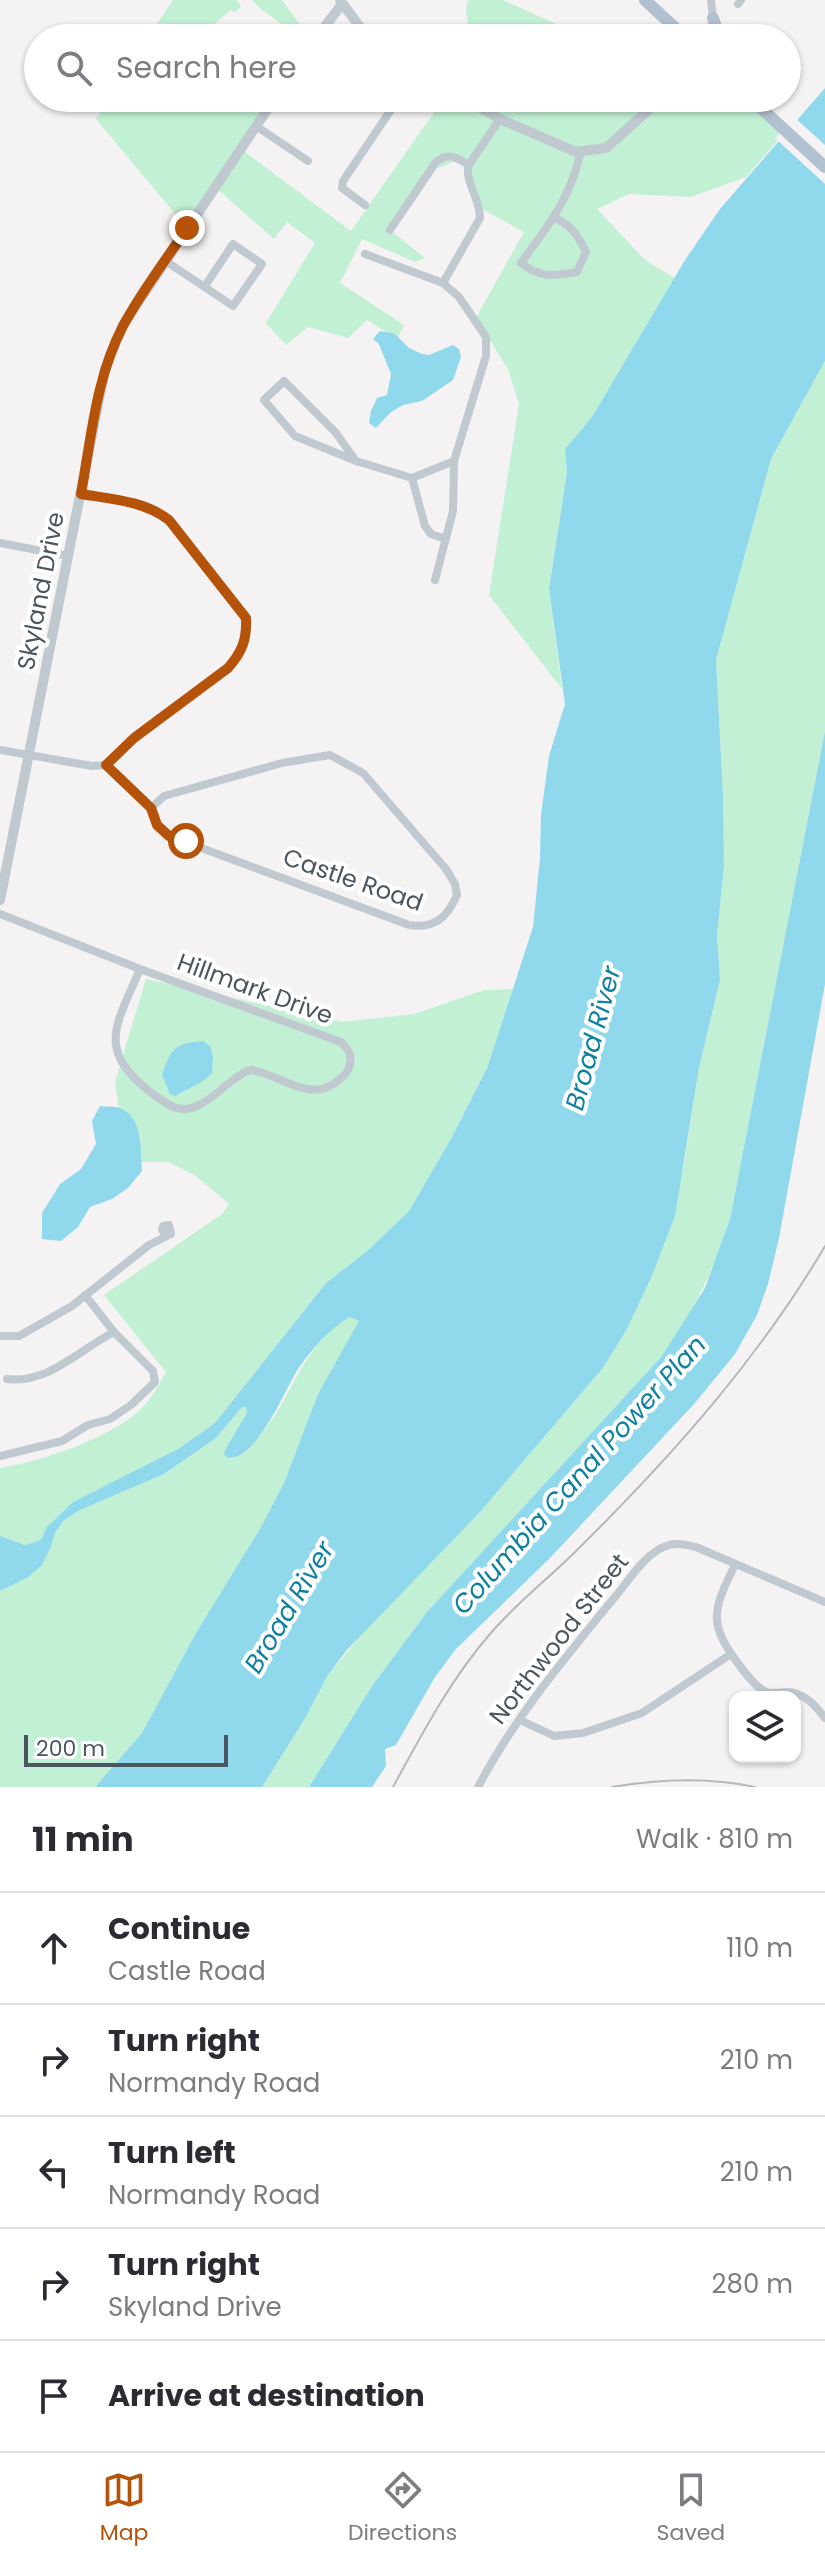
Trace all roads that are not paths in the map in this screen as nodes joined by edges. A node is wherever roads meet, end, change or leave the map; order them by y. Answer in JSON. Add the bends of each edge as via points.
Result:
{"nodes":[{"id":1,"x":645,"y":0,"type":"edge"},
{"id":2,"x":711,"y":0,"type":"edge"},
{"id":3,"x":341,"y":2,"type":"edge"},
{"id":4,"x":713,"y":18,"type":"junction"},
{"id":5,"x":326,"y":24,"type":"edge"},
{"id":6,"x":358,"y":24,"type":"edge"},
{"id":7,"x":671,"y":24,"type":"edge"},
{"id":8,"x":712,"y":24,"type":"edge"},
{"id":9,"x":715,"y":24,"type":"edge"},
{"id":10,"x":266,"y":112,"type":"edge"},
{"id":11,"x":390,"y":112,"type":"edge"},
{"id":12,"x":488,"y":112,"type":"edge"},
{"id":13,"x":646,"y":112,"type":"edge"},
{"id":14,"x":765,"y":112,"type":"edge"},
{"id":15,"x":500,"y":119,"type":"junction"},
{"id":16,"x":256,"y":126,"type":"junction"},
{"id":17,"x":581,"y":151,"type":"junction"},
{"id":18,"x":308,"y":161,"type":"dead end"},
{"id":19,"x":469,"y":165,"type":"junction"},
{"id":20,"x":825,"y":167,"type":"edge"},
{"id":21,"x":365,"y":205,"type":"dead end"},
{"id":22,"x":555,"y":218,"type":"junction"},
{"id":23,"x":390,"y":230,"type":"dead end"},
{"id":24,"x":365,"y":254,"type":"dead end"},
{"id":25,"x":164,"y":260,"type":"junction"},
{"id":26,"x":443,"y":283,"type":"junction"},
{"id":27,"x":205,"y":286,"type":"junction"},
{"id":28,"x":356,"y":461,"type":"junction"},
{"id":29,"x":454,"y":461,"type":"junction"},
{"id":30,"x":412,"y":478,"type":"junction"},
{"id":31,"x":81,"y":494,"type":"junction"},
{"id":32,"x":446,"y":539,"type":"junction"},
{"id":33,"x":0,"y":543,"type":"edge"},
{"id":34,"x":68,"y":556,"type":"junction"},
{"id":35,"x":435,"y":580,"type":"dead end"},
{"id":36,"x":0,"y":750,"type":"edge"},
{"id":37,"x":29,"y":755,"type":"junction"},
{"id":38,"x":106,"y":765,"type":"junction"},
{"id":39,"x":151,"y":808,"type":"junction"},
{"id":40,"x":1,"y":887,"type":"edge"},
{"id":41,"x":0,"y":900,"type":"edge"},
{"id":42,"x":0,"y":914,"type":"edge"},
{"id":43,"x":140,"y":969,"type":"junction"},
{"id":44,"x":165,"y":1235,"type":"dead end"},
{"id":45,"x":85,"y":1295,"type":"junction"},
{"id":46,"x":114,"y":1332,"type":"junction"},
{"id":47,"x":0,"y":1336,"type":"edge"},
{"id":48,"x":7,"y":1379,"type":"dead end"},
{"id":49,"x":0,"y":1456,"type":"edge"},
{"id":50,"x":735,"y":1565,"type":"junction"},
{"id":51,"x":825,"y":1602,"type":"edge"},
{"id":52,"x":731,"y":1654,"type":"junction"},
{"id":53,"x":825,"y":1718,"type":"edge"},
{"id":54,"x":520,"y":1720,"type":"junction"},
{"id":55,"x":478,"y":1787,"type":"edge"}],
"edges":[{"from":1,"to":7,"type":"main road"},
{"from":2,"to":4,"type":"street"},
{"from":3,"to":5,"type":"street"},
{"from":3,"to":6,"type":"street"},
{"from":4,"to":8,"type":"street"},
{"from":4,"to":9,"type":"main road"},
{"from":10,"to":16,"type":"street","name":"Skyland Drive"},
{"from":11,"to":21,"type":"street","via":[[343,181],[342,188]]},
{"from":12,"to":15,"type":"street"},
{"from":13,"to":17,"type":"street","via":[[606,148]]},
{"from":14,"to":20,"type":"main road"},
{"from":15,"to":17,"type":"street"},
{"from":15,"to":19,"type":"street"},
{"from":16,"to":18,"type":"street"},
{"from":16,"to":25,"type":"street","name":"Skyland Drive"},
{"from":17,"to":22,"type":"street","via":[[575,180]]},
{"from":19,"to":23,"type":"street","via":[[450,156],[436,162]]},
{"from":19,"to":26,"type":"street","via":[[480,218]]},
{"from":22,"to":22,"type":"street","via":[[521,263],[531,272],[554,277],[577,272],[586,252],[579,237]]},
{"from":24,"to":26,"type":"street"},
{"from":25,"to":27,"type":"street"},
{"from":25,"to":31,"type":"street","name":"Skyland Drive","via":[[123,325],[105,369]]},
{"from":26,"to":29,"type":"street","via":[[486,337],[486,356]]},
{"from":27,"to":27,"type":"street","via":[[233,306],[262,264],[233,244]]},
{"from":28,"to":28,"type":"street","via":[[284,381],[264,400],[295,436]]},
{"from":28,"to":30,"type":"street"},
{"from":29,"to":30,"type":"street"},
{"from":29,"to":32,"type":"street","via":[[453,511]]},
{"from":30,"to":32,"type":"street","via":[[425,526]]},
{"from":31,"to":34,"type":"street","name":"Skyland Drive"},
{"from":31,"to":38,"type":"street","via":[[134,503],[169,520],[246,618],[241,654],[228,668]]},
{"from":32,"to":35,"type":"street"},
{"from":33,"to":34,"type":"street"},
{"from":34,"to":37,"type":"street","name":"Skyland Drive"},
{"from":36,"to":37,"type":"street"},
{"from":37,"to":38,"type":"street"},
{"from":37,"to":40,"type":"street","name":"Skyland Drive"},
{"from":38,"to":39,"type":"street","name":"Castle Road"},
{"from":39,"to":39,"type":"street","name":"Castle Road","via":[[157,825],[169,836],[409,925],[433,925],[444,918],[457,895],[446,869],[363,773],[330,755],[164,796]]},
{"from":40,"to":41,"type":"street","name":"Skyland Drive"},
{"from":42,"to":43,"type":"street","name":"Hillmark Drive"},
{"from":43,"to":43,"type":"street","name":"Hillmark Drive","via":[[341,1042],[352,1059],[348,1072],[327,1089],[312,1092],[250,1070],[199,1104],[177,1109],[127,1070],[114,1040]]},
{"from":44,"to":45,"type":"street"},
{"from":45,"to":46,"type":"street"},
{"from":45,"to":47,"type":"street","via":[[19,1336]]},
{"from":46,"to":48,"type":"street","via":[[44,1374]]},
{"from":46,"to":49,"type":"street","via":[[153,1371],[155,1382],[147,1392],[110,1419],[62,1441]]},
{"from":50,"to":51,"type":"street","name":"Northwood Street"},
{"from":50,"to":52,"type":"street","via":[[715,1620]]},
{"from":50,"to":54,"type":"street","name":"Northwood Street","via":[[685,1544],[655,1552]]},
{"from":52,"to":53,"type":"street","via":[[767,1692],[791,1692],[812,1701]]},
{"from":52,"to":54,"type":"street","via":[[642,1713],[583,1733],[554,1736]]},
{"from":54,"to":55,"type":"street","name":"Northwood Street"}]}
